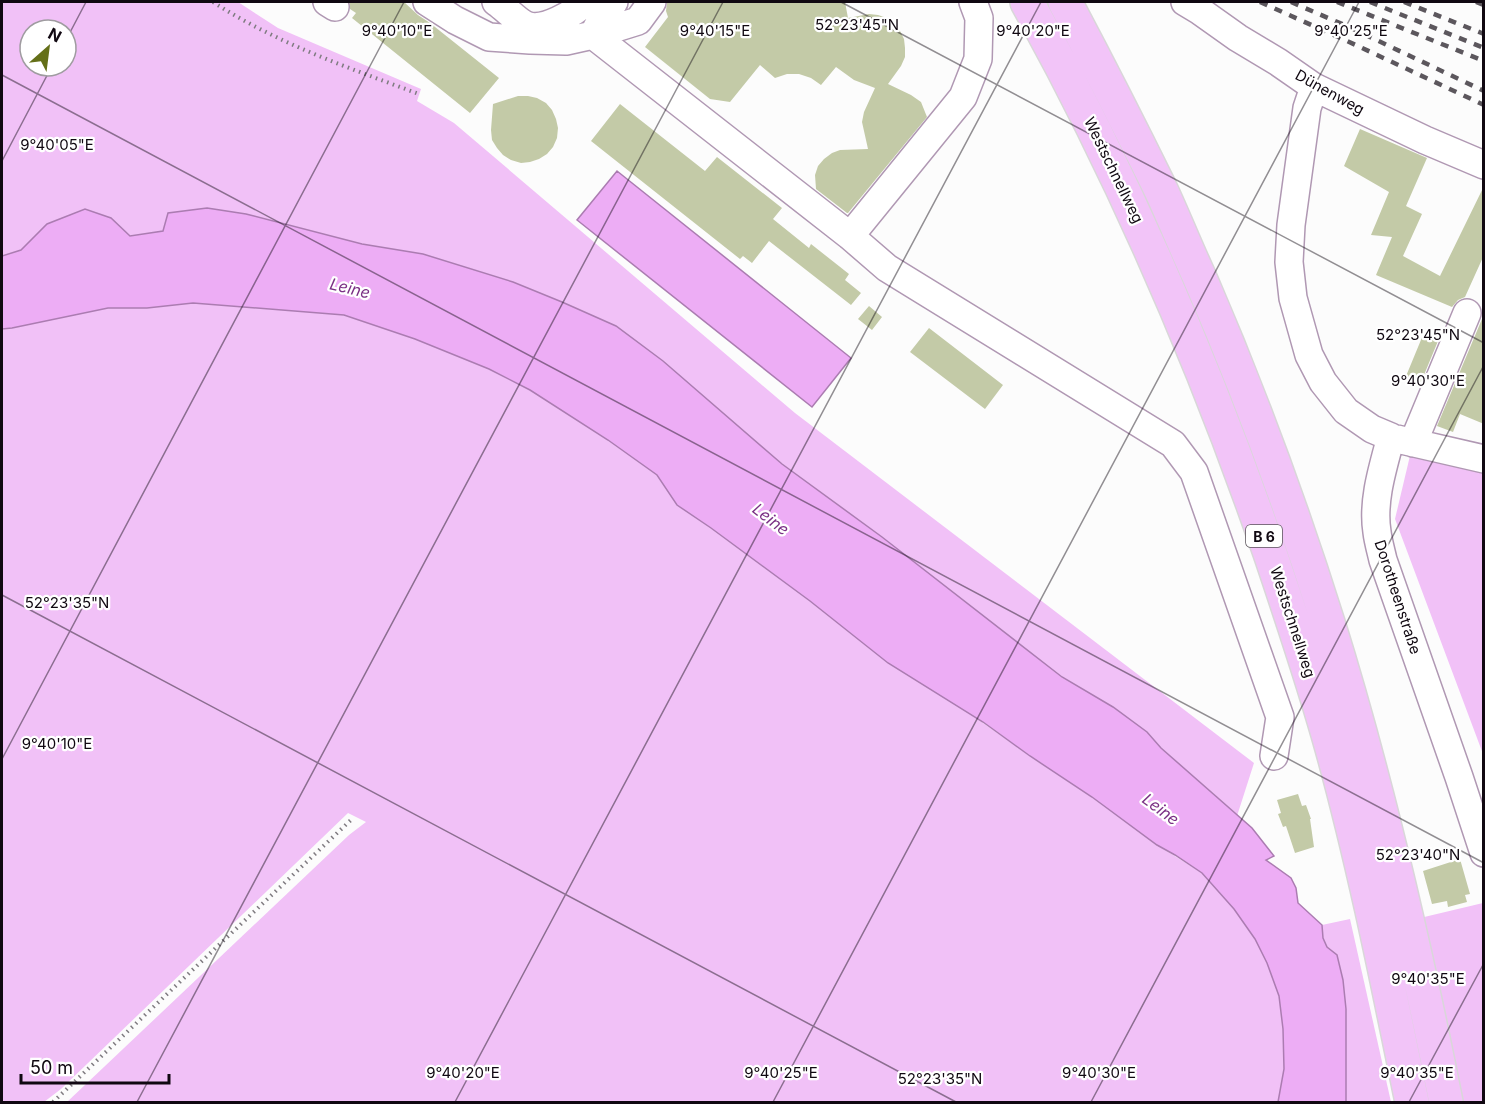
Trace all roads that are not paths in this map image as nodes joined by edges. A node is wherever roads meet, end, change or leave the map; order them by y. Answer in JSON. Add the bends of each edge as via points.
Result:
{"nodes":[{"id":1,"x":427,"y":2,"type":"edge"},
{"id":2,"x":496,"y":2,"type":"edge"},
{"id":3,"x":585,"y":2,"type":"edge"},
{"id":4,"x":614,"y":2,"type":"edge"},
{"id":5,"x":652,"y":2,"type":"edge"},
{"id":6,"x":973,"y":2,"type":"edge"},
{"id":7,"x":1027,"y":2,"type":"edge"},
{"id":8,"x":1065,"y":2,"type":"edge"},
{"id":9,"x":1185,"y":2,"type":"edge"},
{"id":10,"x":524,"y":32,"type":"junction"},
{"id":11,"x":592,"y":35,"type":"junction"},
{"id":12,"x":1314,"y":87,"type":"junction"},
{"id":13,"x":1484,"y":165,"type":"edge"},
{"id":14,"x":850,"y":236,"type":"junction"},
{"id":15,"x":1467,"y":313,"type":"dead end"},
{"id":16,"x":1402,"y":440,"type":"junction"},
{"id":17,"x":1484,"y":459,"type":"edge"},
{"id":18,"x":1274,"y":756,"type":"dead end"},
{"id":19,"x":1484,"y":853,"type":"edge"},
{"id":20,"x":1412,"y":1102,"type":"edge"},
{"id":21,"x":1446,"y":1102,"type":"edge"}],
"edges":[{"from":1,"to":10,"type":"street","via":[[489,37]]},
{"from":2,"to":10,"type":"street"},
{"from":3,"to":10,"type":"street","via":[[554,22]]},
{"from":4,"to":11,"type":"street"},
{"from":5,"to":11,"type":"street","via":[[638,21]]},
{"from":6,"to":14,"type":"street","via":[[979,18],[978,59],[963,97]]},
{"from":7,"to":20,"type":"highway","name":"Westschnellweg","number":"B 6","via":[[1132,207],[1195,350],[1249,492],[1333,750],[1363,868]]},
{"from":8,"to":21,"type":"highway","number":"B 6","via":[[1162,192],[1224,335],[1279,478],[1362,738],[1394,861]]},
{"from":9,"to":12,"type":"street","name":"Dünenweg"},
{"from":10,"to":11,"type":"street","via":[[566,41]]},
{"from":11,"to":14,"type":"street"},
{"from":12,"to":13,"type":"street","name":"Dünenweg"},
{"from":12,"to":16,"type":"street","via":[[1307,108],[1291,225],[1289,262],[1293,298],[1309,355],[1323,382],[1346,411],[1372,429]]},
{"from":14,"to":18,"type":"street","via":[[887,268],[1173,444],[1194,472],[1281,717]]},
{"from":15,"to":16,"type":"street","name":"Dorotheenstraße"},
{"from":16,"to":17,"type":"street"},
{"from":16,"to":19,"type":"street","name":"Dorotheenstraße","via":[[1383,466],[1376,531]]}]}
